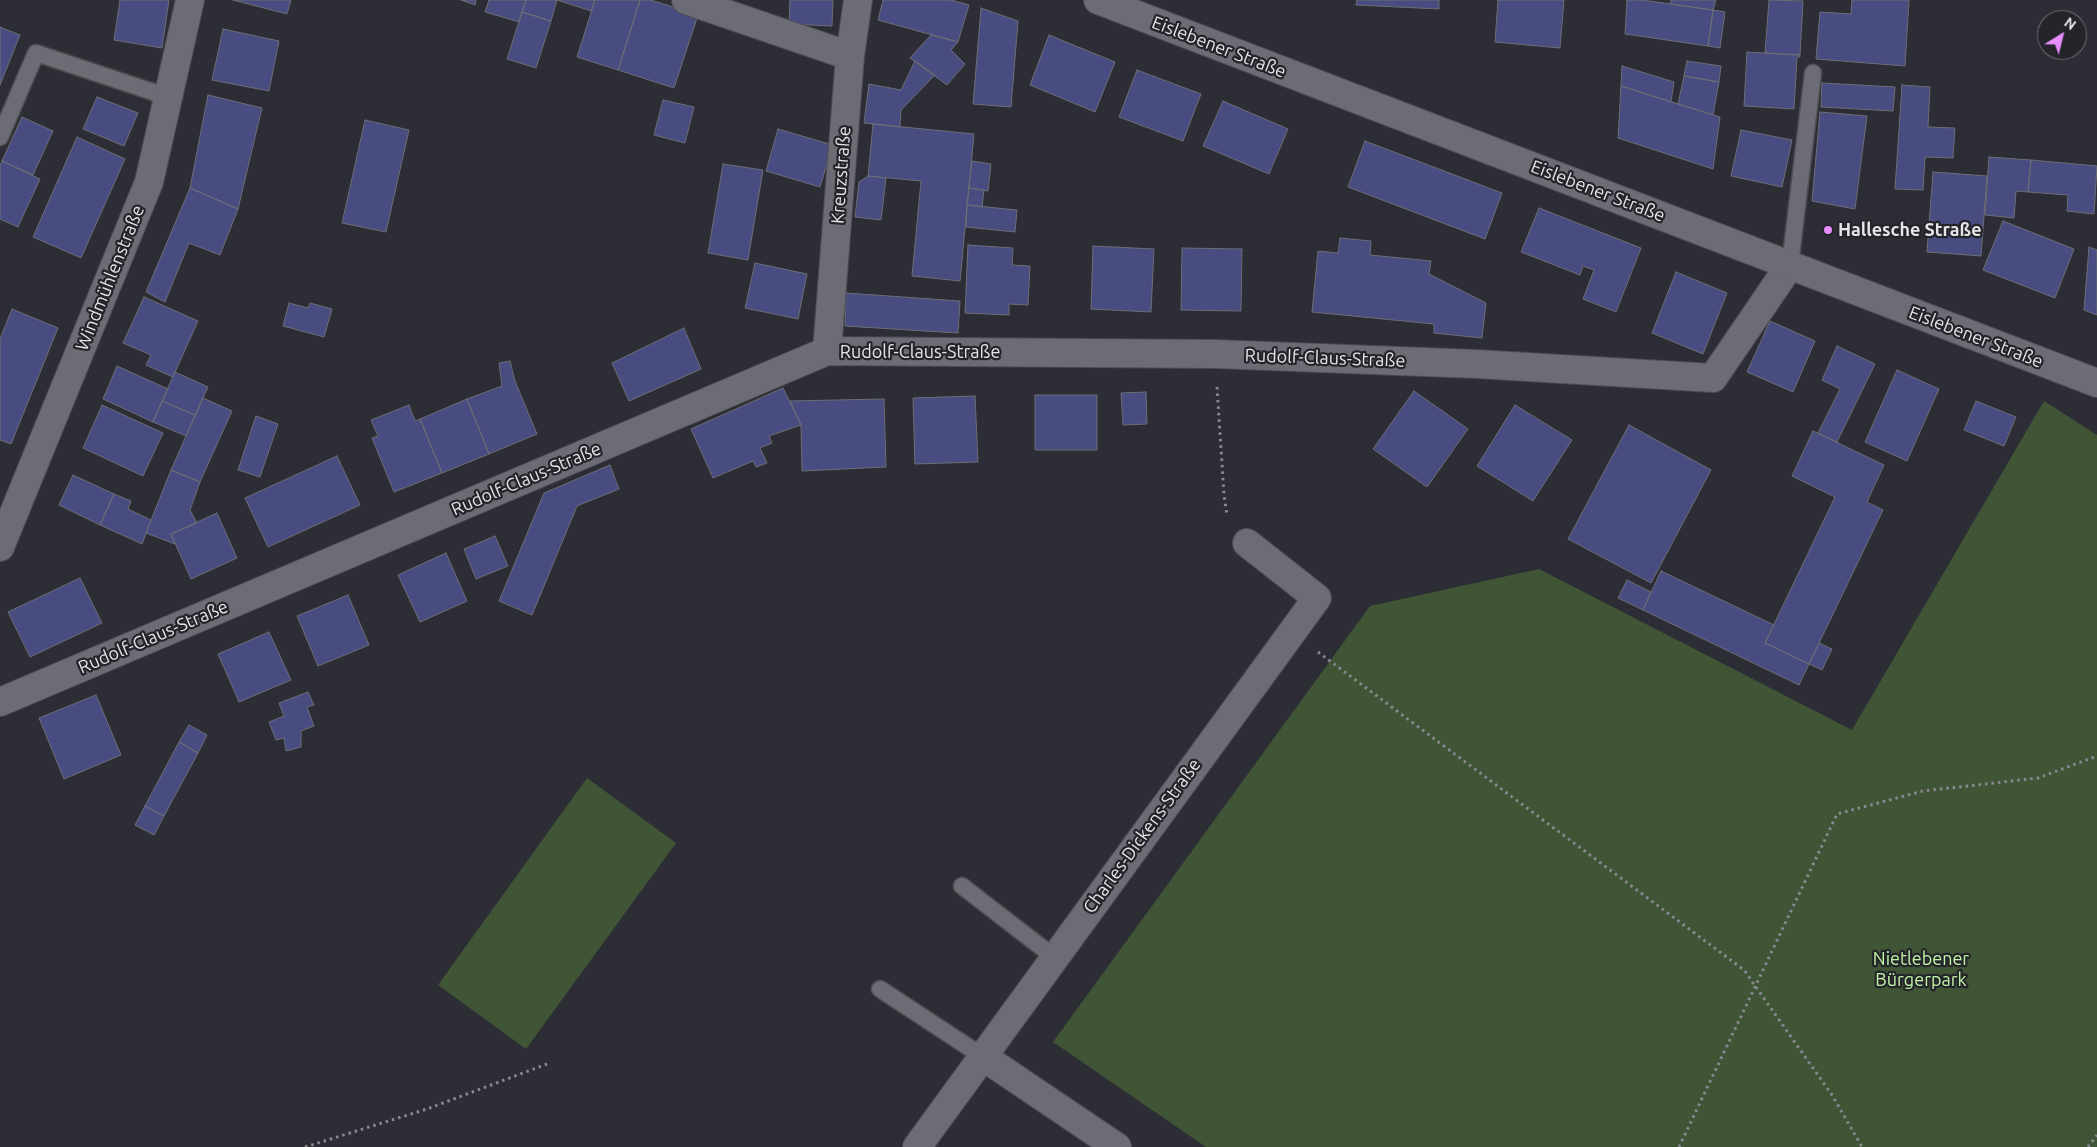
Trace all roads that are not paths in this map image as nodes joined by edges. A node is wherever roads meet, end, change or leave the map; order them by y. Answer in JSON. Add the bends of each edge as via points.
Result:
{"nodes":[{"id":1,"x":190,"y":0,"type":"edge"},
{"id":2,"x":686,"y":0,"type":"edge"},
{"id":3,"x":858,"y":0,"type":"edge"},
{"id":4,"x":1098,"y":0,"type":"edge"},
{"id":5,"x":850,"y":56,"type":"junction"},
{"id":6,"x":1813,"y":73,"type":"dead end"},
{"id":7,"x":168,"y":97,"type":"junction"},
{"id":8,"x":0,"y":137,"type":"edge"},
{"id":9,"x":1790,"y":265,"type":"junction"},
{"id":10,"x":827,"y":351,"type":"junction"},
{"id":11,"x":2097,"y":384,"type":"edge"},
{"id":12,"x":1247,"y":543,"type":"road end"},
{"id":13,"x":0,"y":547,"type":"edge"},
{"id":14,"x":0,"y":702,"type":"edge"},
{"id":15,"x":962,"y":886,"type":"dead end"},
{"id":16,"x":1054,"y":957,"type":"junction"},
{"id":17,"x":880,"y":989,"type":"dead end"},
{"id":18,"x":982,"y":1056,"type":"junction"},
{"id":19,"x":917,"y":1147,"type":"edge"},
{"id":20,"x":1117,"y":1147,"type":"edge"}],
"edges":[{"from":1,"to":7,"type":"street","name":"Windmühlenstraße"},
{"from":2,"to":5,"type":"street"},
{"from":3,"to":5,"type":"street","name":"Kreuzstraße"},
{"from":4,"to":9,"type":"street","name":"Eislebener Straße"},
{"from":5,"to":10,"type":"street","name":"Kreuzstraße"},
{"from":6,"to":9,"type":"lane"},
{"from":7,"to":8,"type":"lane","via":[[36,52]]},
{"from":7,"to":13,"type":"street","name":"Windmühlenstraße","via":[[149,182]]},
{"from":9,"to":10,"type":"street","name":"Rudolf-Claus-Straße","via":[[1714,378],[1477,364],[1215,354]]},
{"from":9,"to":11,"type":"street","name":"Eislebener Straße"},
{"from":10,"to":14,"type":"street","name":"Rudolf-Claus-Straße"},
{"from":12,"to":16,"type":"street","name":"Charles-Dickens-Straße","via":[[1317,598]]},
{"from":15,"to":16,"type":"lane"},
{"from":16,"to":18,"type":"street","name":"Charles-Dickens-Straße"},
{"from":17,"to":18,"type":"lane"},
{"from":18,"to":19,"type":"street","name":"Charles-Dickens-Straße"},
{"from":18,"to":20,"type":"street"}]}
